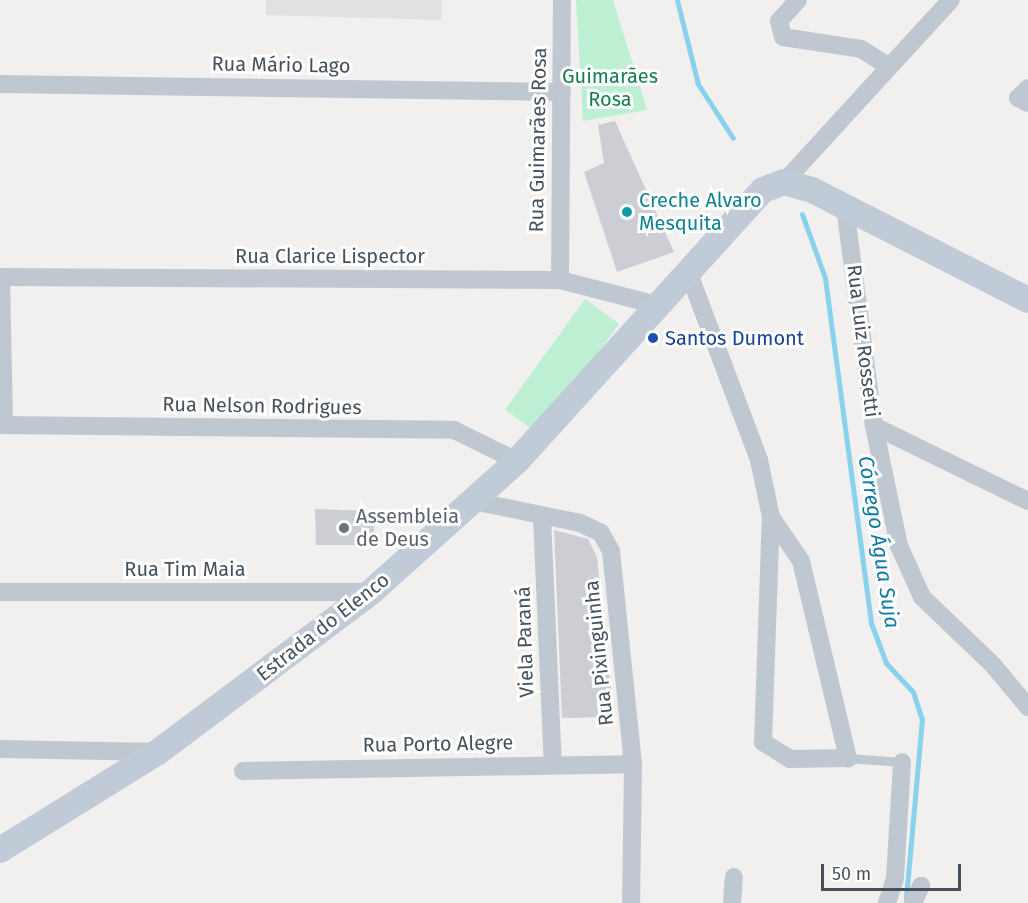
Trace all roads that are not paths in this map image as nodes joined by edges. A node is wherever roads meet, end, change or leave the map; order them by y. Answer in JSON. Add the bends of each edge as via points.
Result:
{"nodes":[{"id":1,"x":562,"y":0,"type":"edge"},
{"id":2,"x":798,"y":0,"type":"edge"},
{"id":3,"x":951,"y":0,"type":"edge"},
{"id":4,"x":887,"y":64,"type":"junction"},
{"id":5,"x":0,"y":84,"type":"edge"},
{"id":6,"x":1028,"y":88,"type":"edge"},
{"id":7,"x":562,"y":92,"type":"junction"},
{"id":8,"x":1028,"y":103,"type":"edge"},
{"id":9,"x":784,"y":182,"type":"junction"},
{"id":10,"x":845,"y":207,"type":"junction"},
{"id":11,"x":688,"y":271,"type":"junction"},
{"id":12,"x":0,"y":277,"type":"edge"},
{"id":13,"x":560,"y":280,"type":"junction"},
{"id":14,"x":1028,"y":300,"type":"edge"},
{"id":15,"x":657,"y":305,"type":"junction"},
{"id":16,"x":2,"y":425,"type":"edge"},
{"id":17,"x":874,"y":426,"type":"junction"},
{"id":18,"x":517,"y":461,"type":"junction"},
{"id":19,"x":473,"y":501,"type":"junction"},
{"id":20,"x":1028,"y":501,"type":"edge"},
{"id":21,"x":542,"y":517,"type":"junction"},
{"id":22,"x":771,"y":517,"type":"junction"},
{"id":23,"x":0,"y":592,"type":"edge"},
{"id":24,"x":371,"y":592,"type":"junction"},
{"id":25,"x":1028,"y":707,"type":"edge"},
{"id":26,"x":0,"y":749,"type":"edge"},
{"id":27,"x":158,"y":752,"type":"junction"},
{"id":28,"x":848,"y":758,"type":"junction"},
{"id":29,"x":902,"y":762,"type":"joint"},
{"id":30,"x":553,"y":764,"type":"junction"},
{"id":31,"x":633,"y":764,"type":"junction"},
{"id":32,"x":243,"y":771,"type":"dead end"},
{"id":33,"x":0,"y":850,"type":"edge"},
{"id":34,"x":734,"y":877,"type":"dead end"},
{"id":35,"x":921,"y":886,"type":"dead end"},
{"id":36,"x":631,"y":903,"type":"edge"},
{"id":37,"x":732,"y":903,"type":"edge"},
{"id":38,"x":887,"y":903,"type":"edge"},
{"id":39,"x":913,"y":903,"type":"edge"}],
"edges":[{"from":1,"to":7,"type":"street","name":"Rua Guimarães Rosa"},
{"from":2,"to":4,"type":"street","via":[[779,21],[783,38],[861,50]]},
{"from":3,"to":4,"type":"street"},
{"from":4,"to":9,"type":"street"},
{"from":5,"to":7,"type":"street","name":"Rua Mário Lago"},
{"from":6,"to":8,"type":"street","via":[[1018,98]]},
{"from":7,"to":13,"type":"street","name":"Rua Guimarães Rosa"},
{"from":9,"to":10,"type":"street"},
{"from":9,"to":11,"type":"street","name":"Estrada do Elenco","via":[[763,190]]},
{"from":10,"to":14,"type":"street"},
{"from":10,"to":17,"type":"street","name":"Rua Luiz Rossetti"},
{"from":11,"to":15,"type":"street","name":"Estrada do Elenco"},
{"from":11,"to":22,"type":"street","via":[[759,460]]},
{"from":12,"to":13,"type":"street","name":"Rua Clarice Lispector"},
{"from":12,"to":16,"type":"street"},
{"from":13,"to":15,"type":"street","name":"Rua Clarice Lispector"},
{"from":15,"to":18,"type":"street","name":"Estrada do Elenco"},
{"from":16,"to":18,"type":"street","name":"Rua Nelson Rodrigues","via":[[454,430]]},
{"from":17,"to":20,"type":"street"},
{"from":17,"to":25,"type":"street","name":"Rua Luiz Rossetti","via":[[899,546],[914,583],[936,615],[993,665]]},
{"from":18,"to":19,"type":"street","name":"Estrada do Elenco"},
{"from":19,"to":21,"type":"street","name":"Rua Pixinguinha"},
{"from":19,"to":24,"type":"street","name":"Estrada do Elenco"},
{"from":21,"to":30,"type":"street","name":"Viela Paraná"},
{"from":21,"to":31,"type":"street","name":"Rua Pixinguinha","via":[[580,523],[601,533],[611,551]]},
{"from":22,"to":28,"type":"street","via":[[801,561]]},
{"from":22,"to":28,"type":"street","via":[[763,742],[790,759]]},
{"from":23,"to":24,"type":"street","name":"Rua Tim Maia"},
{"from":24,"to":27,"type":"street","name":"Estrada do Elenco"},
{"from":26,"to":27,"type":"street"},
{"from":27,"to":33,"type":"street","name":"Estrada do Elenco"},
{"from":28,"to":29,"type":"lane"},
{"from":29,"to":38,"type":"street","via":[[895,878]]},
{"from":30,"to":31,"type":"street","name":"Rua Porto Alegre"},
{"from":30,"to":32,"type":"street","name":"Rua Porto Alegre"},
{"from":31,"to":36,"type":"street","name":"Rua Pixinguinha"},
{"from":34,"to":37,"type":"street"},
{"from":35,"to":39,"type":"street"}]}
